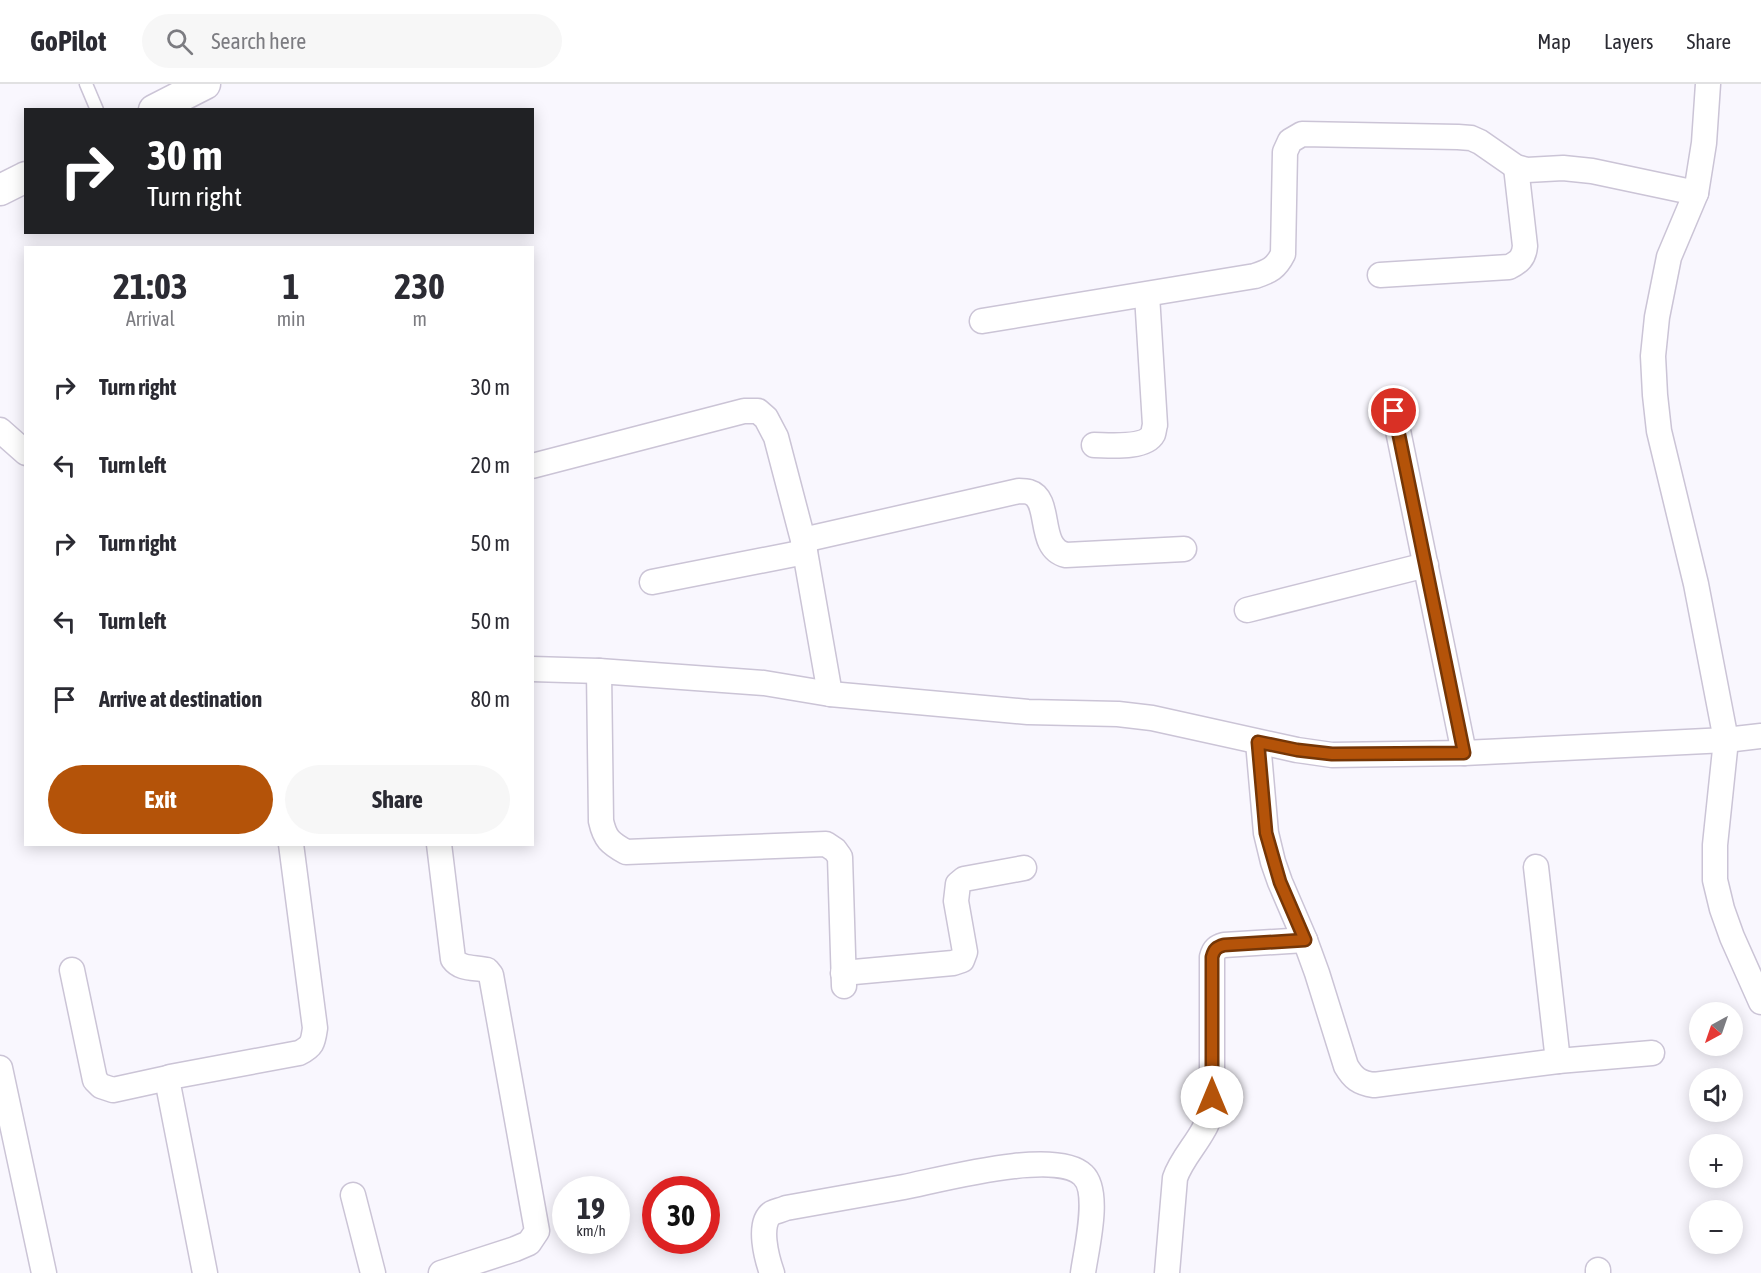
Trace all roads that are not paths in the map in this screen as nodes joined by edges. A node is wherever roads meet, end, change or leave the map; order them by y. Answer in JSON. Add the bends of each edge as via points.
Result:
{"nodes":[{"id":1,"x":87,"y":84,"type":"edge"},
{"id":2,"x":205,"y":84,"type":"edge"},
{"id":3,"x":1708,"y":84,"type":"edge"},
{"id":4,"x":96,"y":108,"type":"edge"},
{"id":5,"x":158,"y":108,"type":"edge"},
{"id":6,"x":1516,"y":167,"type":"junction"},
{"id":7,"x":24,"y":178,"type":"edge"},
{"id":8,"x":0,"y":190,"type":"edge"},
{"id":9,"x":1696,"y":192,"type":"junction"},
{"id":10,"x":1380,"y":275,"type":"dead end"},
{"id":11,"x":1147,"y":295,"type":"junction"},
{"id":12,"x":982,"y":321,"type":"dead end"},
{"id":13,"x":1394,"y":411,"type":"dead end"},
{"id":14,"x":0,"y":430,"type":"edge"},
{"id":15,"x":1094,"y":445,"type":"dead end"},
{"id":16,"x":24,"y":451,"type":"edge"},
{"id":17,"x":534,"y":465,"type":"edge"},
{"id":18,"x":804,"y":546,"type":"junction"},
{"id":19,"x":1184,"y":549,"type":"dead end"},
{"id":20,"x":1426,"y":566,"type":"junction"},
{"id":21,"x":652,"y":582,"type":"dead end"},
{"id":22,"x":1247,"y":610,"type":"dead end"},
{"id":23,"x":534,"y":669,"type":"edge"},
{"id":24,"x":599,"y":671,"type":"junction"},
{"id":25,"x":830,"y":694,"type":"junction"},
{"id":26,"x":1761,"y":736,"type":"edge"},
{"id":27,"x":1726,"y":740,"type":"junction"},
{"id":28,"x":1258,"y":742,"type":"junction"},
{"id":29,"x":1464,"y":753,"type":"junction"},
{"id":30,"x":291,"y":846,"type":"edge"},
{"id":31,"x":439,"y":846,"type":"edge"},
{"id":32,"x":1536,"y":867,"type":"dead end"},
{"id":33,"x":1024,"y":868,"type":"dead end"},
{"id":34,"x":1305,"y":940,"type":"junction"},
{"id":35,"x":72,"y":970,"type":"dead end"},
{"id":36,"x":1761,"y":1002,"type":"edge"},
{"id":37,"x":1652,"y":1053,"type":"dead end"},
{"id":38,"x":1558,"y":1061,"type":"junction"},
{"id":39,"x":0,"y":1068,"type":"edge"},
{"id":40,"x":168,"y":1078,"type":"junction"},
{"id":41,"x":353,"y":1195,"type":"dead end"},
{"id":42,"x":44,"y":1273,"type":"edge"},
{"id":43,"x":205,"y":1273,"type":"edge"},
{"id":44,"x":373,"y":1273,"type":"edge"},
{"id":45,"x":441,"y":1273,"type":"edge"},
{"id":46,"x":772,"y":1273,"type":"edge"},
{"id":47,"x":1083,"y":1273,"type":"edge"},
{"id":48,"x":1167,"y":1273,"type":"edge"}],
"edges":[{"from":1,"to":4,"type":"lane"},
{"from":2,"to":5,"type":"street"},
{"from":3,"to":9,"type":"street"},
{"from":6,"to":9,"type":"street","via":[[1592,171]]},
{"from":6,"to":10,"type":"street","via":[[1525,246],[1517,263],[1509,267]]},
{"from":6,"to":11,"type":"street","via":[[1472,138],[1302,134],[1290,141],[1286,152],[1283,254],[1278,264],[1255,276]]},
{"from":7,"to":8,"type":"street"},
{"from":9,"to":27,"type":"street","via":[[1670,257],[1657,317],[1655,395],[1659,431],[1696,584]]},
{"from":11,"to":12,"type":"street"},
{"from":11,"to":15,"type":"street","via":[[1155,425],[1152,435],[1134,445]]},
{"from":13,"to":20,"type":"street"},
{"from":14,"to":16,"type":"street"},
{"from":17,"to":18,"type":"street","via":[[744,411],[758,411],[776,437]]},
{"from":18,"to":19,"type":"street","via":[[1019,491],[1031,492],[1036,497],[1050,540],[1060,554]]},
{"from":18,"to":21,"type":"street"},
{"from":18,"to":25,"type":"street"},
{"from":20,"to":22,"type":"street"},
{"from":20,"to":29,"type":"street"},
{"from":23,"to":24,"type":"street"},
{"from":24,"to":25,"type":"street","via":[[764,683]]},
{"from":24,"to":33,"type":"street","via":[[601,821],[611,844],[626,852],[826,844],[840,857],[843,979],[962,960],[965,952],[956,902],[958,884],[964,879]]},
{"from":25,"to":28,"type":"street","via":[[1028,712],[1118,714]]},
{"from":26,"to":27,"type":"street"},
{"from":27,"to":29,"type":"street"},
{"from":27,"to":36,"type":"street","via":[[1714,845],[1715,880],[1732,937]]},
{"from":28,"to":29,"type":"street","via":[[1332,754]]},
{"from":28,"to":34,"type":"street","via":[[1266,833],[1280,882]]},
{"from":30,"to":40,"type":"street","via":[[315,1028],[313,1042],[299,1053]]},
{"from":31,"to":45,"type":"street","via":[[453,959],[464,967],[487,970],[492,975],[537,1231],[529,1243]]},
{"from":32,"to":38,"type":"street"},
{"from":34,"to":38,"type":"street","via":[[1346,1066],[1362,1083],[1374,1085]]},
{"from":34,"to":48,"type":"street","via":[[1224,945],[1213,951],[1210,1114],[1175,1178]]},
{"from":35,"to":40,"type":"street","via":[[95,1080],[113,1090]]},
{"from":37,"to":38,"type":"street"},
{"from":39,"to":42,"type":"street"},
{"from":40,"to":43,"type":"street"},
{"from":41,"to":44,"type":"street"},
{"from":46,"to":47,"type":"street","via":[[763,1231],[772,1213],[984,1169],[1053,1164],[1068,1166],[1083,1175],[1091,1189]]}]}
